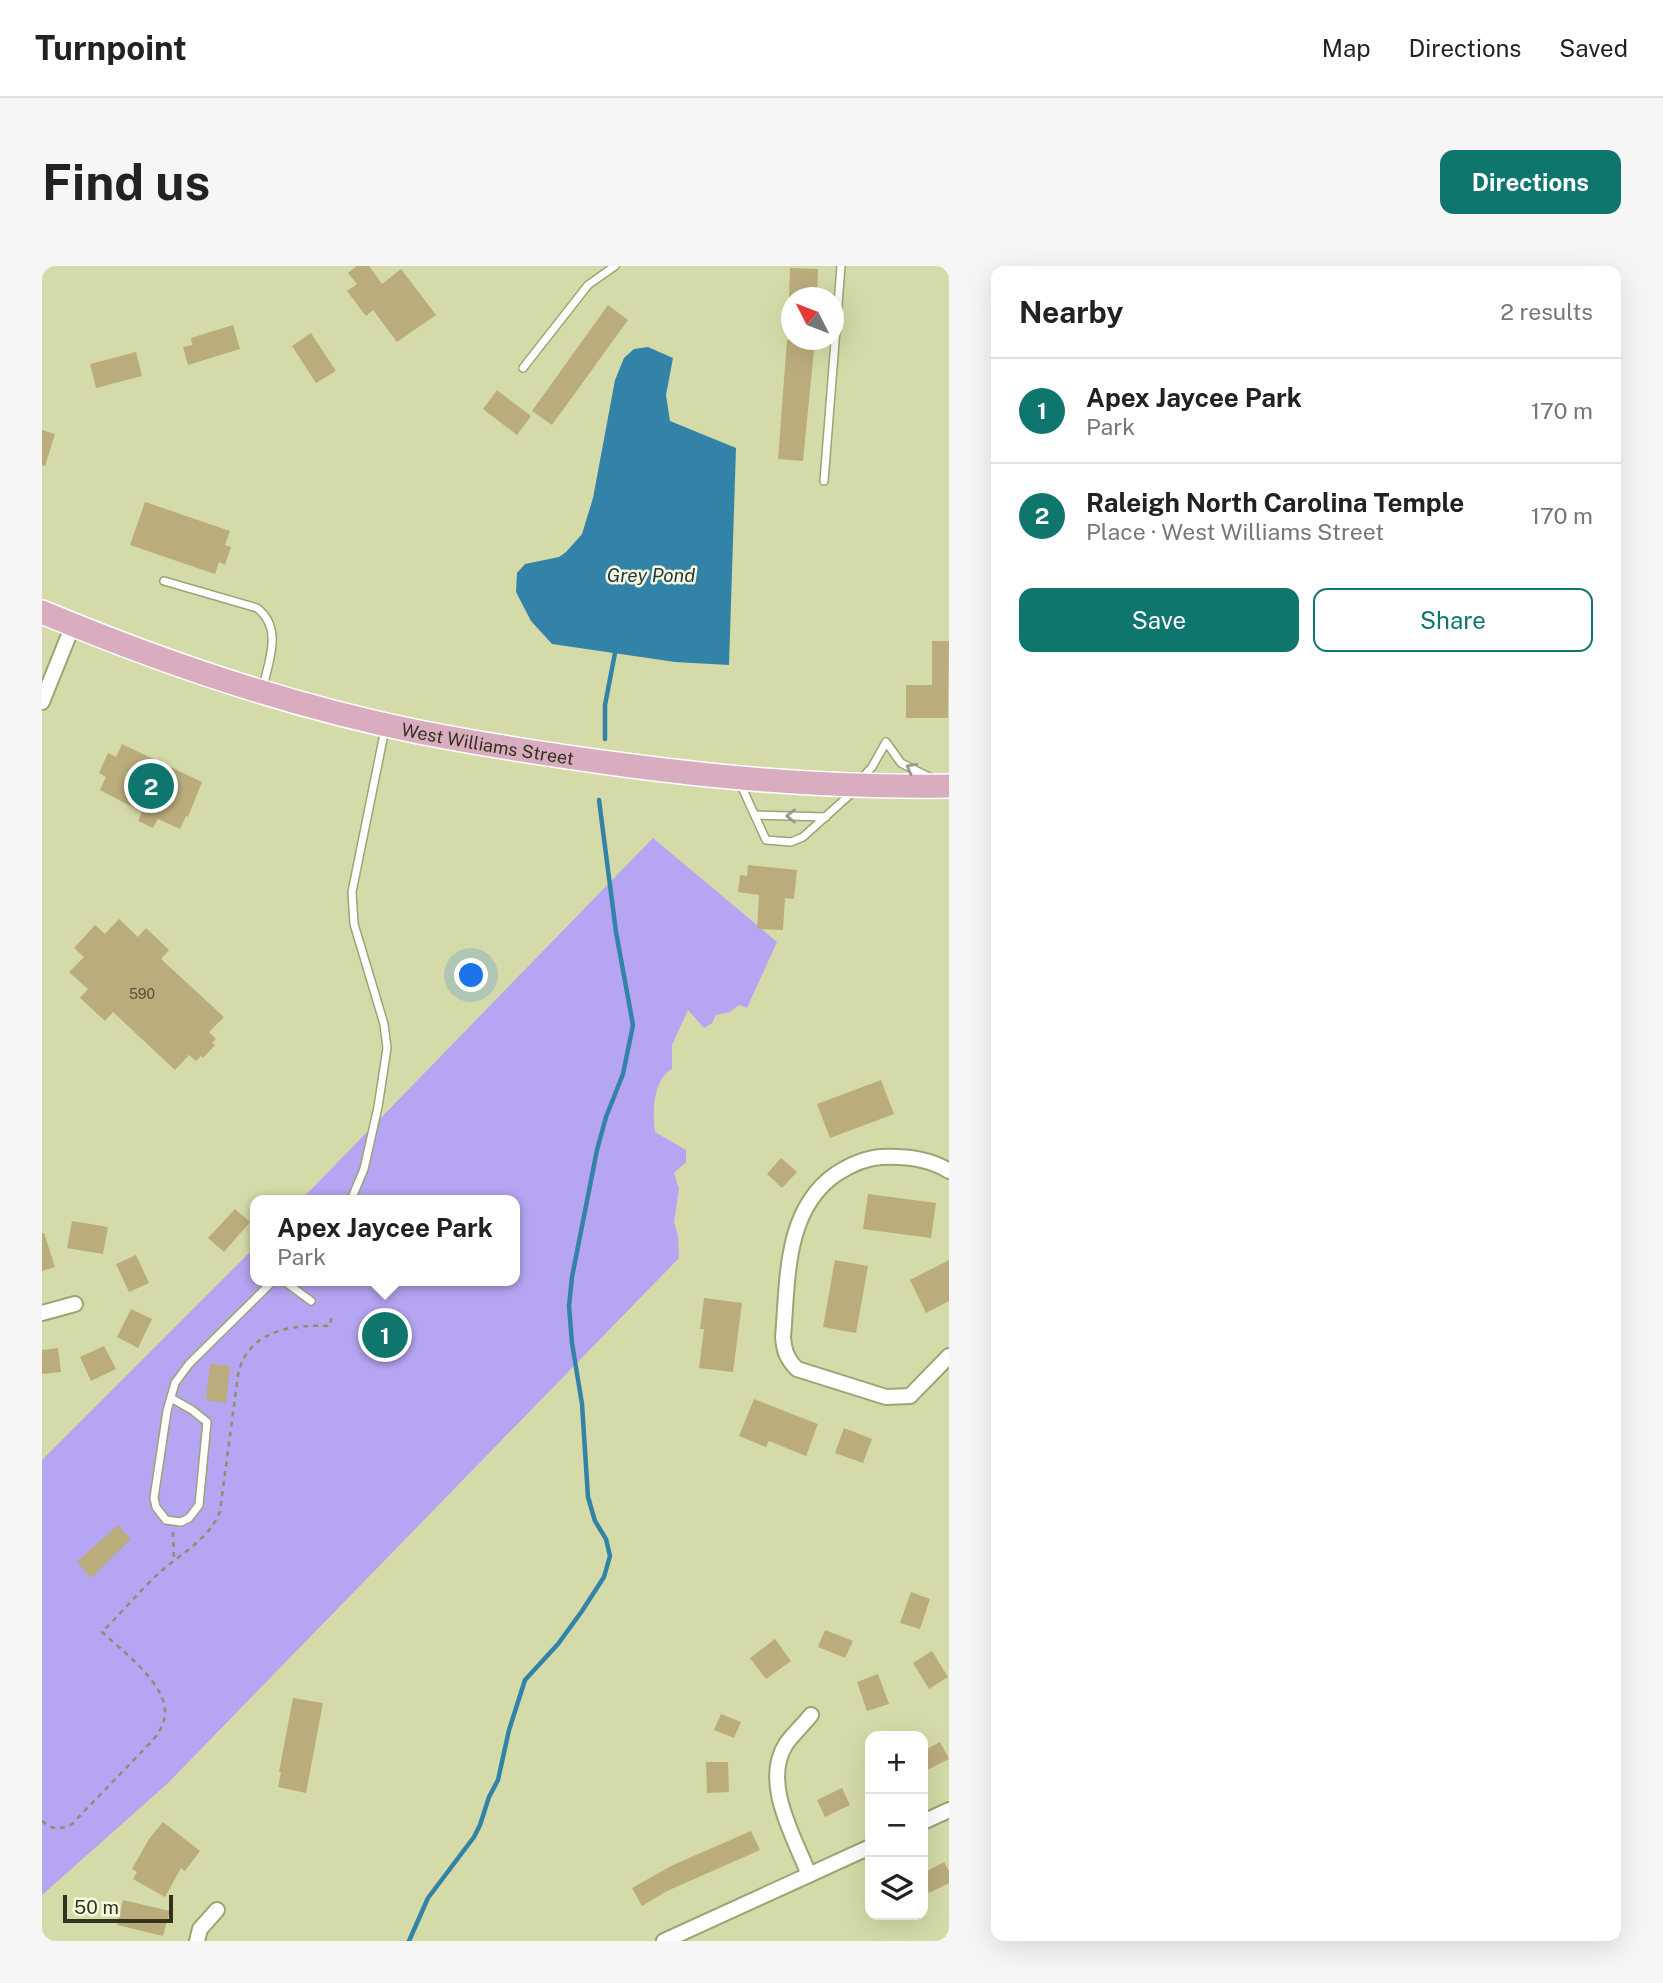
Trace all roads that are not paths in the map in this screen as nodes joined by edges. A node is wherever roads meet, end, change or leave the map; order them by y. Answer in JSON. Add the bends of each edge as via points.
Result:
{"nodes":[{"id":1,"x":615,"y":266,"type":"edge"},
{"id":2,"x":841,"y":266,"type":"edge"},
{"id":3,"x":523,"y":368,"type":"dead end"},
{"id":4,"x":824,"y":481,"type":"dead end"},
{"id":5,"x":164,"y":581,"type":"dead end"},
{"id":6,"x":42,"y":612,"type":"edge"},
{"id":7,"x":73,"y":625,"type":"junction"},
{"id":8,"x":262,"y":691,"type":"junction"},
{"id":9,"x":44,"y":693,"type":"edge"},
{"id":10,"x":385,"y":724,"type":"junction"},
{"id":11,"x":738,"y":778,"type":"junction"},
{"id":12,"x":856,"y":785,"type":"junction"},
{"id":13,"x":946,"y":786,"type":"edge"},
{"id":14,"x":756,"y":815,"type":"junction"},
{"id":15,"x":826,"y":817,"type":"junction"},
{"id":16,"x":949,"y":1171,"type":"edge"},
{"id":17,"x":353,"y":1195,"type":"edge"},
{"id":18,"x":267,"y":1286,"type":"edge"},
{"id":19,"x":291,"y":1286,"type":"edge"},
{"id":20,"x":311,"y":1301,"type":"dead end"},
{"id":21,"x":75,"y":1304,"type":"dead end"},
{"id":22,"x":42,"y":1313,"type":"edge"},
{"id":23,"x":949,"y":1356,"type":"edge"},
{"id":24,"x":171,"y":1398,"type":"junction"},
{"id":25,"x":811,"y":1715,"type":"dead end"},
{"id":26,"x":949,"y":1810,"type":"edge"},
{"id":27,"x":928,"y":1820,"type":"edge"},
{"id":28,"x":865,"y":1849,"type":"edge"},
{"id":29,"x":809,"y":1875,"type":"junction"},
{"id":30,"x":217,"y":1910,"type":"dead end"},
{"id":31,"x":197,"y":1941,"type":"edge"},
{"id":32,"x":664,"y":1941,"type":"edge"}],
"edges":[{"from":1,"to":3,"type":"lane","via":[[588,285]]},
{"from":2,"to":4,"type":"lane"},
{"from":5,"to":8,"type":"lane","via":[[257,608],[267,615],[273,636]]},
{"from":6,"to":7,"type":"main road","name":"West Williams Street"},
{"from":7,"to":8,"type":"main road","name":"West Williams Street"},
{"from":7,"to":9,"type":"street"},
{"from":8,"to":10,"type":"main road","name":"West Williams Street"},
{"from":10,"to":11,"type":"main road","name":"West Williams Street","via":[[560,757]]},
{"from":10,"to":17,"type":"lane","via":[[352,892],[354,924],[387,1048],[364,1169]]},
{"from":11,"to":12,"type":"main road","name":"West Williams Street"},
{"from":11,"to":14,"type":"lane"},
{"from":12,"to":13,"type":"main road","name":"West Williams Street"},
{"from":13,"to":12,"type":"lane","one_way":true,"via":[[901,763],[886,743]]},
{"from":12,"to":15,"type":"lane"},
{"from":15,"to":14,"type":"lane","one_way":true},
{"from":14,"to":15,"type":"lane","via":[[766,841],[791,842]]},
{"from":16,"to":23,"type":"street","via":[[925,1161],[885,1157],[858,1162],[832,1177],[807,1204],[794,1235],[783,1337],[788,1361],[797,1368],[886,1398],[910,1396]]},
{"from":18,"to":24,"type":"lane","via":[[189,1364]]},
{"from":19,"to":20,"type":"lane"},
{"from":21,"to":22,"type":"street"},
{"from":24,"to":24,"type":"lane","via":[[154,1498],[166,1520],[181,1522],[200,1505],[207,1422]]},
{"from":25,"to":29,"type":"street","via":[[785,1746],[777,1772],[779,1799]]},
{"from":26,"to":27,"type":"street"},
{"from":28,"to":29,"type":"street"},
{"from":29,"to":32,"type":"street"},
{"from":30,"to":31,"type":"street","via":[[200,1929]]}]}
